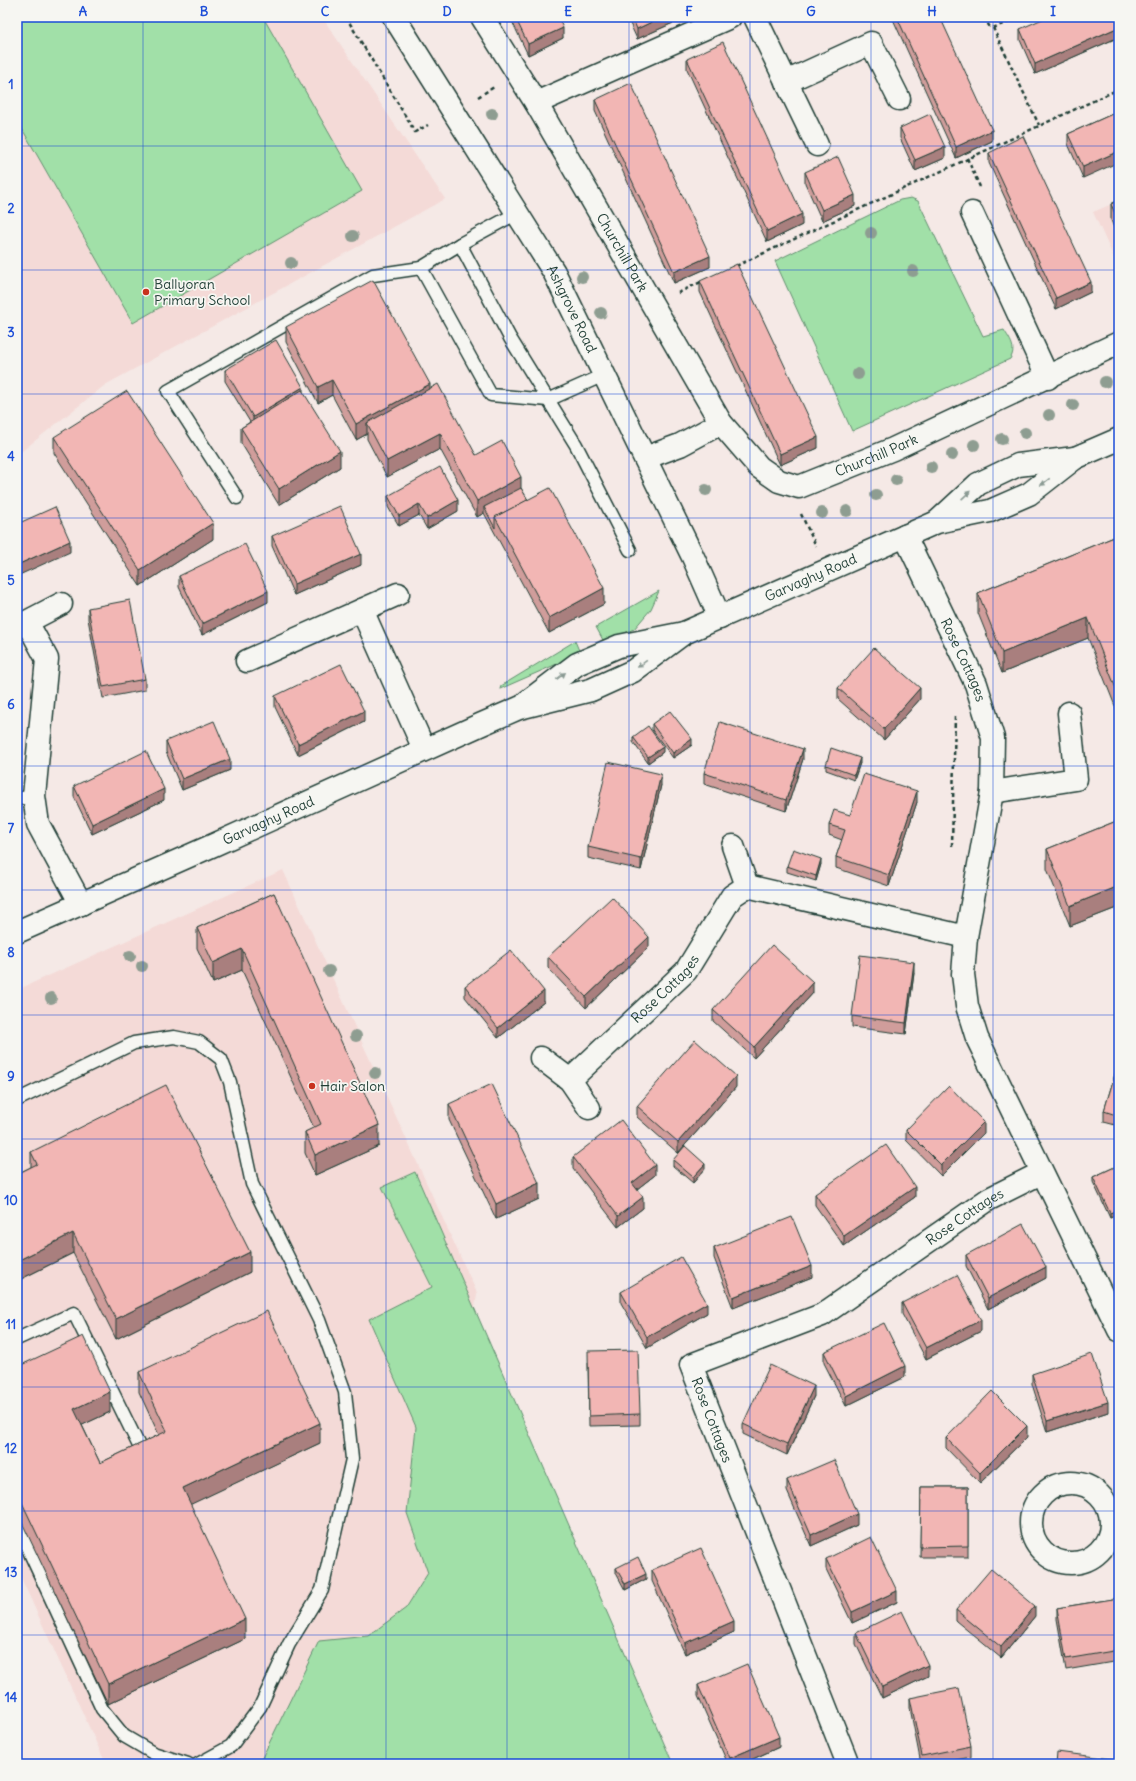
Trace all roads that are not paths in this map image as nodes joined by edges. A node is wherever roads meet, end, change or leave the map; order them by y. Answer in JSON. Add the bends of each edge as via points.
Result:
{"nodes":[{"id":1,"x":394,"y":17,"type":"edge"},
{"id":2,"x":482,"y":17,"type":"edge"},
{"id":3,"x":730,"y":17,"type":"edge"},
{"id":4,"x":755,"y":17,"type":"edge"},
{"id":5,"x":786,"y":82,"type":"junction"},
{"id":6,"x":898,"y":99,"type":"dead end"},
{"id":7,"x":536,"y":103,"type":"junction"},
{"id":8,"x":817,"y":145,"type":"dead end"},
{"id":9,"x":517,"y":212,"type":"junction"},
{"id":10,"x":972,"y":213,"type":"dead end"},
{"id":11,"x":460,"y":244,"type":"junction"},
{"id":12,"x":421,"y":268,"type":"junction"},
{"id":13,"x":1119,"y":343,"type":"edge"},
{"id":14,"x":604,"y":375,"type":"junction"},
{"id":15,"x":1048,"y":378,"type":"junction"},
{"id":16,"x":548,"y":400,"type":"junction"},
{"id":17,"x":720,"y":423,"type":"junction"},
{"id":18,"x":1119,"y":439,"type":"edge"},
{"id":19,"x":645,"y":458,"type":"junction"},
{"id":20,"x":1075,"y":458,"type":"junction"},
{"id":21,"x":237,"y":498,"type":"dead end"},
{"id":22,"x":937,"y":522,"type":"junction"},
{"id":23,"x":905,"y":536,"type":"junction"},
{"id":24,"x":630,"y":550,"type":"dead end"},
{"id":25,"x":398,"y":594,"type":"dead end"},
{"id":26,"x":60,"y":604,"type":"dead end"},
{"id":27,"x":362,"y":610,"type":"junction"},
{"id":28,"x":720,"y":618,"type":"junction"},
{"id":29,"x":22,"y":624,"type":"edge"},
{"id":30,"x":684,"y":633,"type":"junction"},
{"id":31,"x":247,"y":661,"type":"dead end"},
{"id":32,"x":519,"y":708,"type":"junction"},
{"id":33,"x":1069,"y":713,"type":"dead end"},
{"id":34,"x":424,"y":749,"type":"junction"},
{"id":35,"x":992,"y":792,"type":"junction"},
{"id":36,"x":26,"y":798,"type":"edge"},
{"id":37,"x":733,"y":846,"type":"dead end"},
{"id":38,"x":747,"y":886,"type":"junction"},
{"id":39,"x":81,"y":904,"type":"junction"},
{"id":40,"x":17,"y":932,"type":"edge"},
{"id":41,"x":966,"y":937,"type":"junction"},
{"id":42,"x":541,"y":1058,"type":"dead end"},
{"id":43,"x":570,"y":1080,"type":"junction"},
{"id":44,"x":17,"y":1100,"type":"edge"},
{"id":45,"x":589,"y":1108,"type":"dead end"},
{"id":46,"x":1041,"y":1173,"type":"junction"},
{"id":47,"x":1119,"y":1330,"type":"edge"},
{"id":48,"x":17,"y":1339,"type":"edge"},
{"id":49,"x":141,"y":1450,"type":"edge"},
{"id":50,"x":17,"y":1525,"type":"edge"},
{"id":51,"x":846,"y":1759,"type":"dead end"},
{"id":52,"x":188,"y":1764,"type":"edge"},
{"id":53,"x":198,"y":1764,"type":"edge"}],
"edges":[{"from":1,"to":9,"type":"street","name":"Ashgrove Road"},
{"from":2,"to":7,"type":"street","name":"Churchill Park"},
{"from":3,"to":7,"type":"street"},
{"from":4,"to":5,"type":"street"},
{"from":5,"to":6,"type":"street","via":[[871,43]]},
{"from":5,"to":8,"type":"street"},
{"from":7,"to":17,"type":"street","name":"Churchill Park"},
{"from":9,"to":11,"type":"lane"},
{"from":9,"to":14,"type":"street","name":"Ashgrove Road","via":[[554,272]]},
{"from":10,"to":15,"type":"street"},
{"from":11,"to":12,"type":"lane"},
{"from":11,"to":16,"type":"lane","via":[[510,338]]},
{"from":12,"to":16,"type":"lane","via":[[491,395]]},
{"from":12,"to":21,"type":"lane","via":[[374,275],[168,390]]},
{"from":13,"to":15,"type":"street","name":"Churchill Park"},
{"from":14,"to":16,"type":"lane"},
{"from":14,"to":19,"type":"street","name":"Ashgrove Road"},
{"from":15,"to":17,"type":"street","name":"Churchill Park","via":[[893,449],[799,487],[778,481],[759,467]]},
{"from":16,"to":24,"type":"lane","via":[[576,445]]},
{"from":17,"to":19,"type":"street","via":[[680,445]]},
{"from":18,"to":20,"type":"street","name":"Garvaghy Road"},
{"from":19,"to":28,"type":"street","name":"Ashgrove Road"},
{"from":20,"to":22,"type":"street","name":"Garvaghy Road","one_way":true,"via":[[1029,494],[990,511]]},
{"from":22,"to":20,"type":"street","name":"Garvaghy Road","one_way":true,"via":[[978,484],[1018,465]]},
{"from":22,"to":23,"type":"street","name":"Garvaghy Road"},
{"from":23,"to":28,"type":"street","name":"Garvaghy Road"},
{"from":23,"to":35,"type":"street","name":"Rose Cottages","via":[[976,684],[993,738]]},
{"from":25,"to":27,"type":"street"},
{"from":26,"to":29,"type":"street"},
{"from":27,"to":31,"type":"street"},
{"from":27,"to":34,"type":"street"},
{"from":28,"to":30,"type":"street","name":"Garvaghy Road"},
{"from":29,"to":36,"type":"street","via":[[47,659]]},
{"from":30,"to":32,"type":"street","name":"Garvaghy Road","one_way":true,"via":[[633,671],[591,690]]},
{"from":32,"to":30,"type":"street","name":"Garvaghy Road","one_way":true,"via":[[577,664],[619,646]]},
{"from":32,"to":34,"type":"street","name":"Garvaghy Road"},
{"from":33,"to":35,"type":"street","via":[[1076,779]]},
{"from":34,"to":39,"type":"street","name":"Garvaghy Road"},
{"from":35,"to":41,"type":"street","name":"Rose Cottages"},
{"from":36,"to":39,"type":"street"},
{"from":37,"to":38,"type":"street"},
{"from":38,"to":41,"type":"street"},
{"from":38,"to":43,"type":"street","name":"Rose Cottages","via":[[732,896],[686,971]]},
{"from":39,"to":40,"type":"street","name":"Garvaghy Road"},
{"from":41,"to":46,"type":"street","name":"Rose Cottages","via":[[963,974],[967,1006],[977,1038]]},
{"from":42,"to":43,"type":"street"},
{"from":43,"to":45,"type":"street"},
{"from":44,"to":53,"type":"lane","via":[[134,1043],[174,1037],[199,1042],[221,1059],[230,1082],[252,1184],[319,1320],[345,1392],[352,1459],[322,1590],[289,1644],[260,1707],[231,1746]]},
{"from":46,"to":47,"type":"street","name":"Rose Cottages"},
{"from":46,"to":51,"type":"street","name":"Rose Cottages","via":[[989,1199],[822,1316],[691,1365]]},
{"from":48,"to":49,"type":"lane","via":[[74,1313]]},
{"from":50,"to":52,"type":"lane","via":[[102,1709],[124,1736],[153,1753]]}]}
